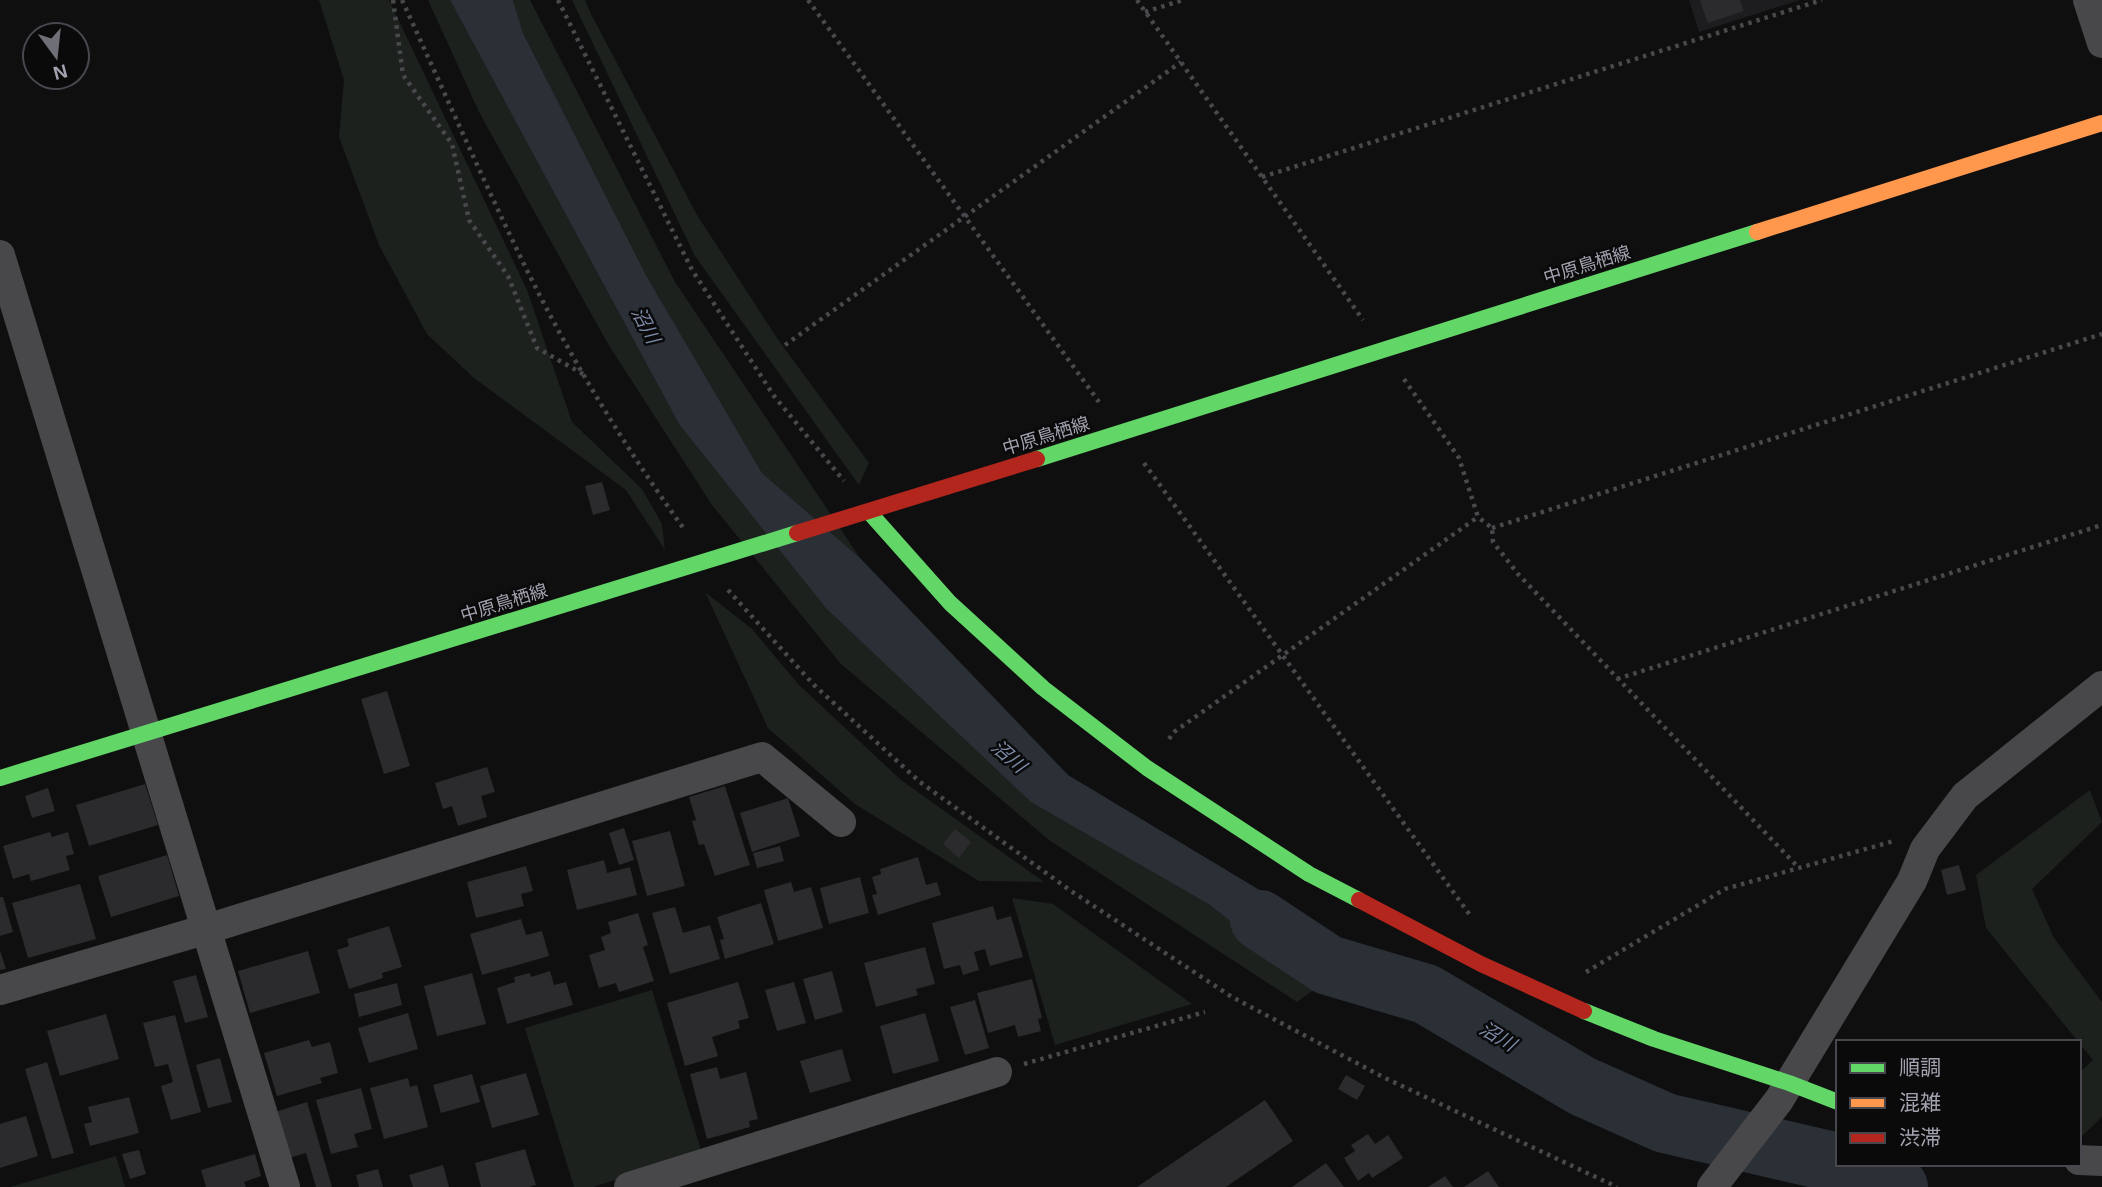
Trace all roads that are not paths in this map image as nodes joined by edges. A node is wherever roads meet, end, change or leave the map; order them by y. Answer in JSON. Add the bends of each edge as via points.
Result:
{"nodes":[{"id":1,"x":2088,"y":0,"type":"edge"},
{"id":2,"x":2102,"y":44,"type":"edge"},
{"id":3,"x":2102,"y":123,"type":"edge"},
{"id":4,"x":0,"y":255,"type":"edge"},
{"id":5,"x":869,"y":512,"type":"junction"},
{"id":6,"x":2102,"y":687,"type":"edge"},
{"id":7,"x":147,"y":734,"type":"junction"},
{"id":8,"x":0,"y":778,"type":"edge"},
{"id":9,"x":841,"y":822,"type":"dead end"},
{"id":10,"x":207,"y":929,"type":"junction"},
{"id":11,"x":0,"y":990,"type":"edge"},
{"id":12,"x":997,"y":1072,"type":"road end"},
{"id":13,"x":1784,"y":1091,"type":"junction"},
{"id":14,"x":1836,"y":1102,"type":"edge"},
{"id":15,"x":2081,"y":1160,"type":"edge"},
{"id":16,"x":2102,"y":1161,"type":"edge"},
{"id":17,"x":285,"y":1187,"type":"edge"},
{"id":18,"x":629,"y":1187,"type":"edge"},
{"id":19,"x":1712,"y":1187,"type":"edge"}],
"edges":[{"from":1,"to":2,"type":"street"},
{"from":3,"to":5,"type":"main road","name":"中原鳥栖線"},
{"from":4,"to":7,"type":"street"},
{"from":5,"to":7,"type":"main road","name":"中原鳥栖線"},
{"from":5,"to":13,"type":"main road","via":[[950,603],[1042,688],[1147,768],[1309,874],[1553,998]]},
{"from":6,"to":13,"type":"street","via":[[1965,796],[1925,849],[1912,881]]},
{"from":7,"to":8,"type":"main road","name":"中原鳥栖線"},
{"from":7,"to":10,"type":"street"},
{"from":9,"to":10,"type":"street","via":[[762,757]]},
{"from":10,"to":11,"type":"street"},
{"from":10,"to":17,"type":"street"},
{"from":12,"to":18,"type":"street"},
{"from":13,"to":14,"type":"main road"},
{"from":13,"to":19,"type":"street"},
{"from":15,"to":16,"type":"street"}]}
